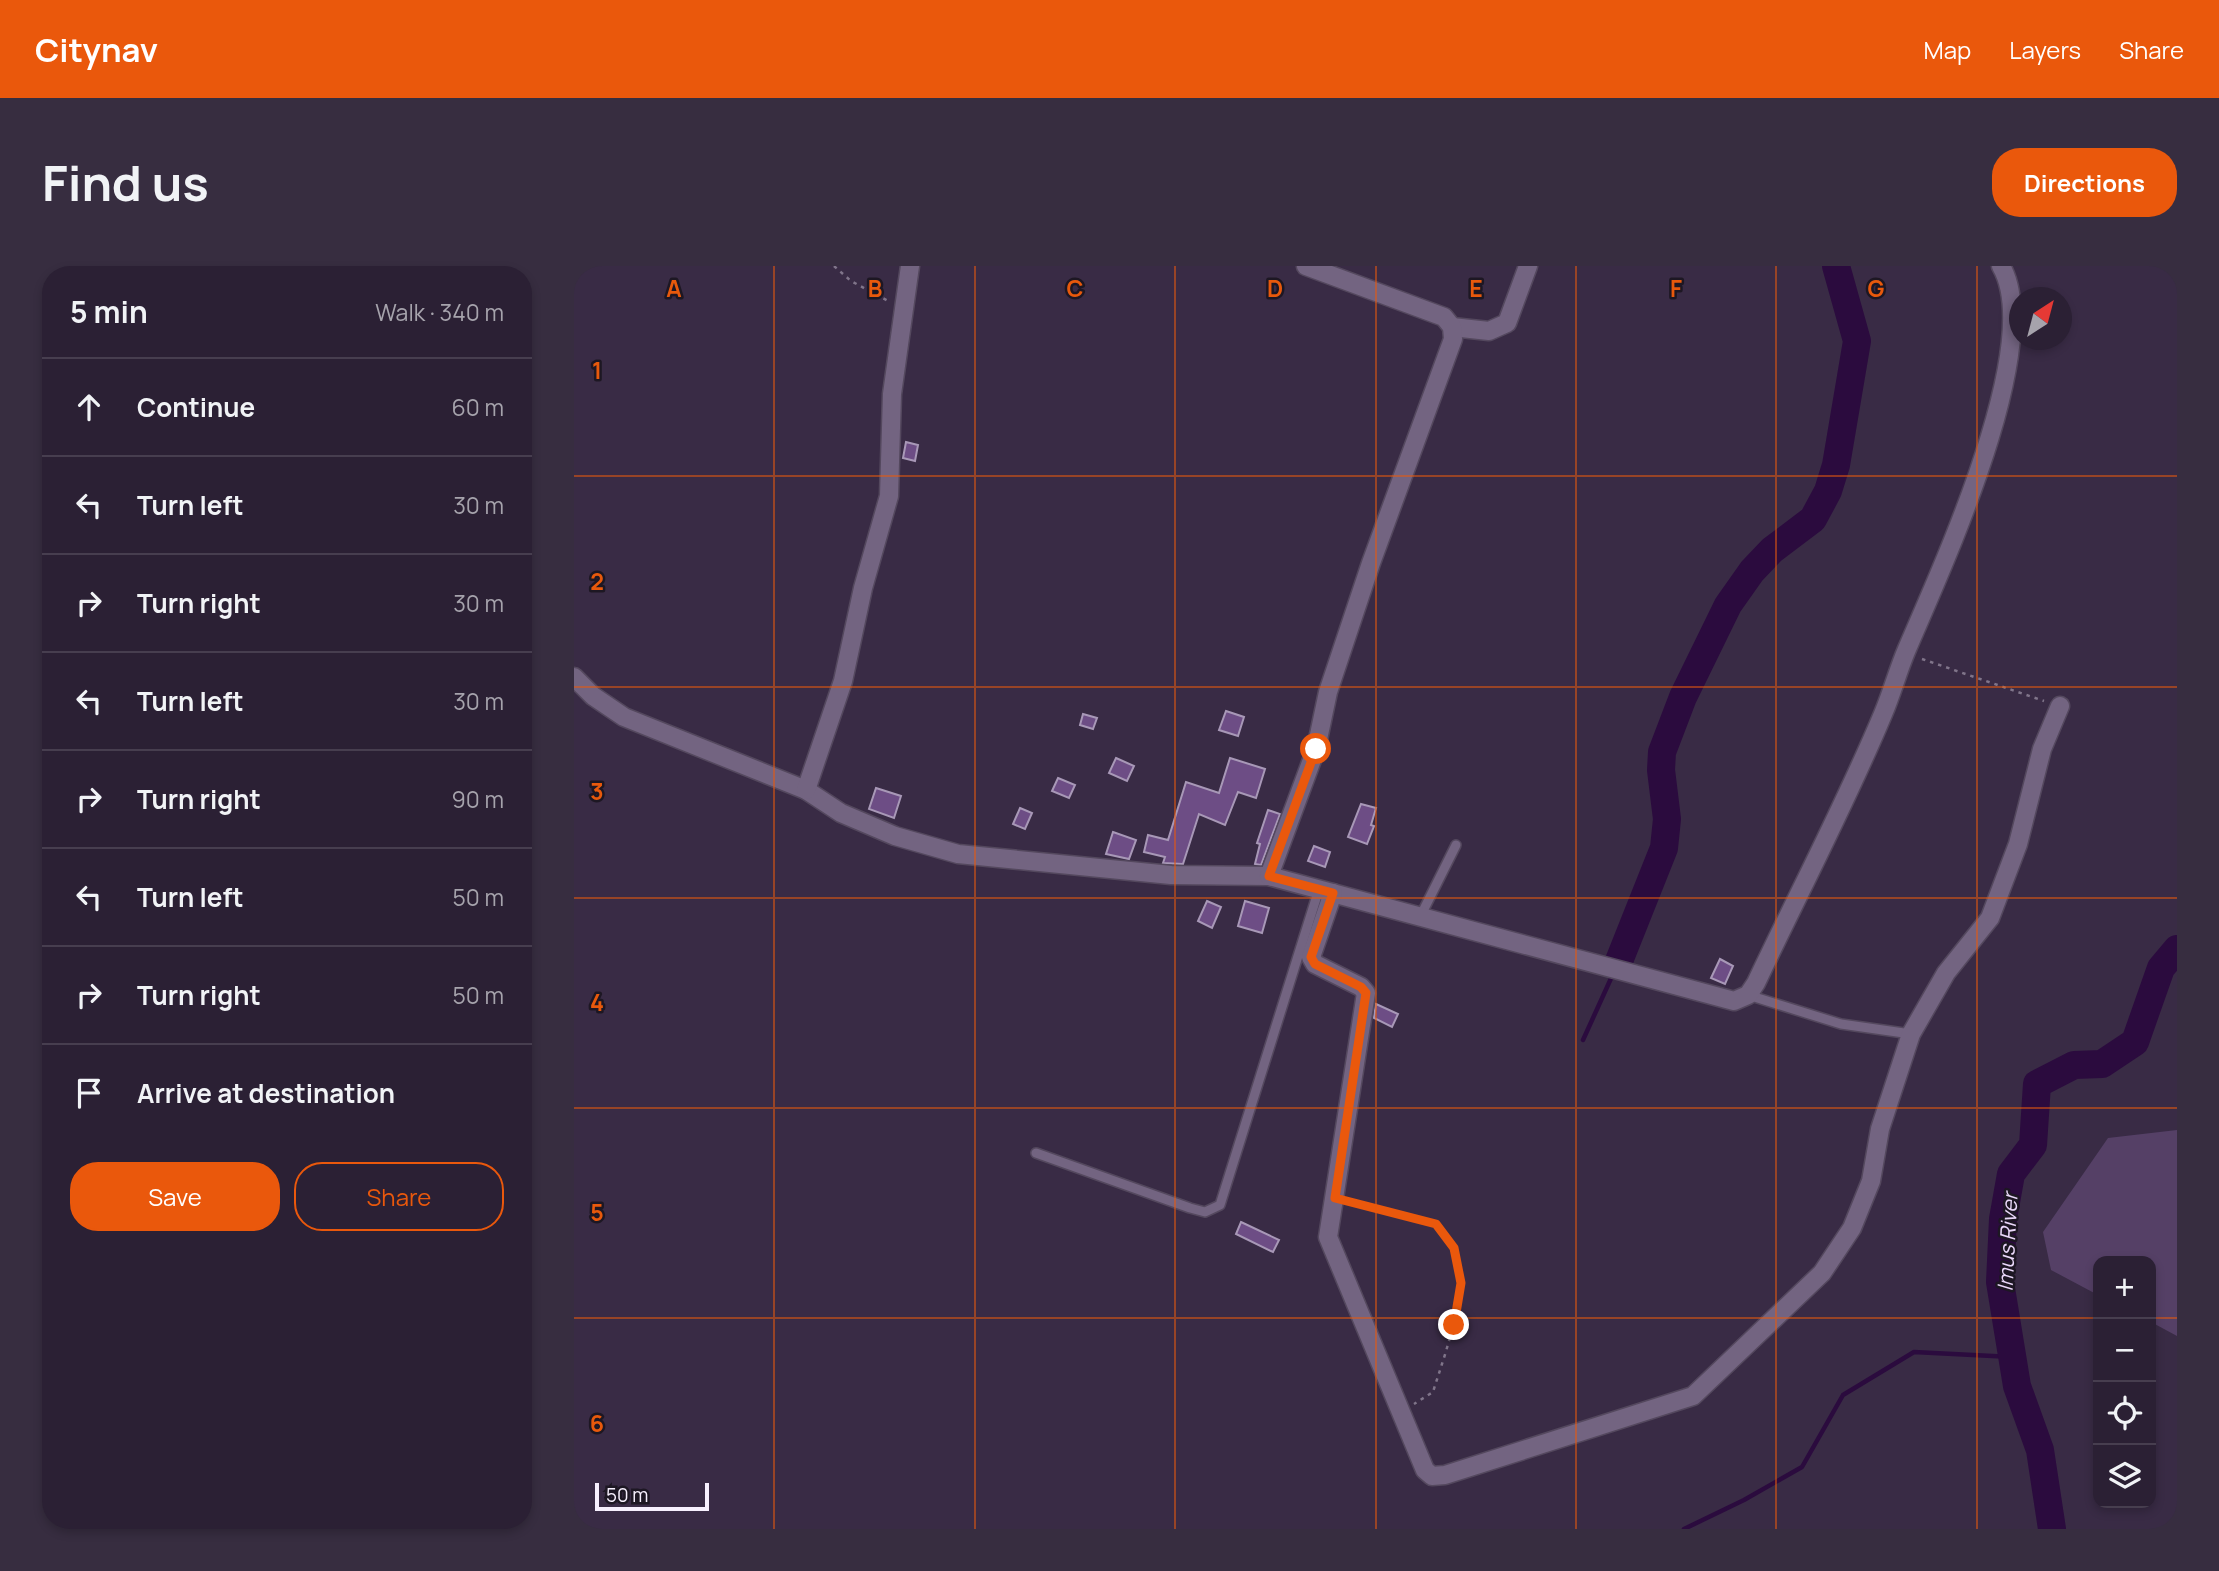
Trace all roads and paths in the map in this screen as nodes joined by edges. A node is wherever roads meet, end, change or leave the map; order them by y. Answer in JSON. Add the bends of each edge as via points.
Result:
{"nodes":[{"id":1,"x":834,"y":266,"type":"edge"},
{"id":2,"x":910,"y":266,"type":"edge"},
{"id":3,"x":1306,"y":266,"type":"edge"},
{"id":4,"x":1528,"y":266,"type":"edge"},
{"id":5,"x":2001,"y":266,"type":"edge"},
{"id":6,"x":904,"y":305,"type":"junction"},
{"id":7,"x":1452,"y":327,"type":"junction"},
{"id":8,"x":1905,"y":653,"type":"junction"},
{"id":9,"x":574,"y":677,"type":"edge"},
{"id":10,"x":2060,"y":706,"type":"joint"},
{"id":11,"x":806,"y":790,"type":"junction"},
{"id":12,"x":1456,"y":845,"type":"dead end"},
{"id":13,"x":1269,"y":876,"type":"junction"},
{"id":14,"x":1326,"y":891,"type":"junction"},
{"id":15,"x":1420,"y":917,"type":"junction"},
{"id":16,"x":1748,"y":995,"type":"junction"},
{"id":17,"x":1911,"y":1034,"type":"junction"},
{"id":18,"x":1036,"y":1153,"type":"dead end"},
{"id":19,"x":1335,"y":1198,"type":"junction"},
{"id":20,"x":1402,"y":1411,"type":"junction"}],
"edges":[{"from":1,"to":6,"type":"path","via":[[877,297]]},
{"from":2,"to":6,"type":"street"},
{"from":3,"to":7,"type":"street","via":[[1444,317]]},
{"from":4,"to":7,"type":"street","via":[[1507,323],[1489,331]]},
{"from":5,"to":8,"type":"street","via":[[2013,313],[2003,387],[1962,522]]},
{"from":6,"to":11,"type":"street","via":[[892,394],[889,496],[843,681]]},
{"from":7,"to":13,"type":"street","via":[[1453,339],[1371,563],[1328,692],[1316,749]]},
{"from":8,"to":10,"type":"path"},
{"from":8,"to":16,"type":"street","via":[[1883,714]]},
{"from":9,"to":11,"type":"street","via":[[624,717]]},
{"from":10,"to":17,"type":"street","via":[[2042,749],[2018,844],[1990,918],[1946,973]]},
{"from":11,"to":13,"type":"street","via":[[841,813],[895,836],[958,854],[1171,875]]},
{"from":12,"to":15,"type":"lane"},
{"from":13,"to":14,"type":"street"},
{"from":14,"to":15,"type":"street"},
{"from":14,"to":18,"type":"lane","via":[[1220,1205],[1205,1212],[1190,1208]]},
{"from":14,"to":19,"type":"street","via":[[1311,957],[1315,964],[1366,993]]},
{"from":15,"to":16,"type":"street","via":[[1734,1002]]},
{"from":16,"to":17,"type":"lane","via":[[1841,1024]]},
{"from":17,"to":20,"type":"street","via":[[1880,1129],[1871,1181],[1852,1228],[1822,1273],[1692,1395],[1432,1476]]},
{"from":19,"to":20,"type":"street","via":[[1328,1237]]},
{"from":19,"to":20,"type":"path","via":[[1436,1224],[1454,1248],[1461,1283],[1454,1325],[1433,1392]]}]}
